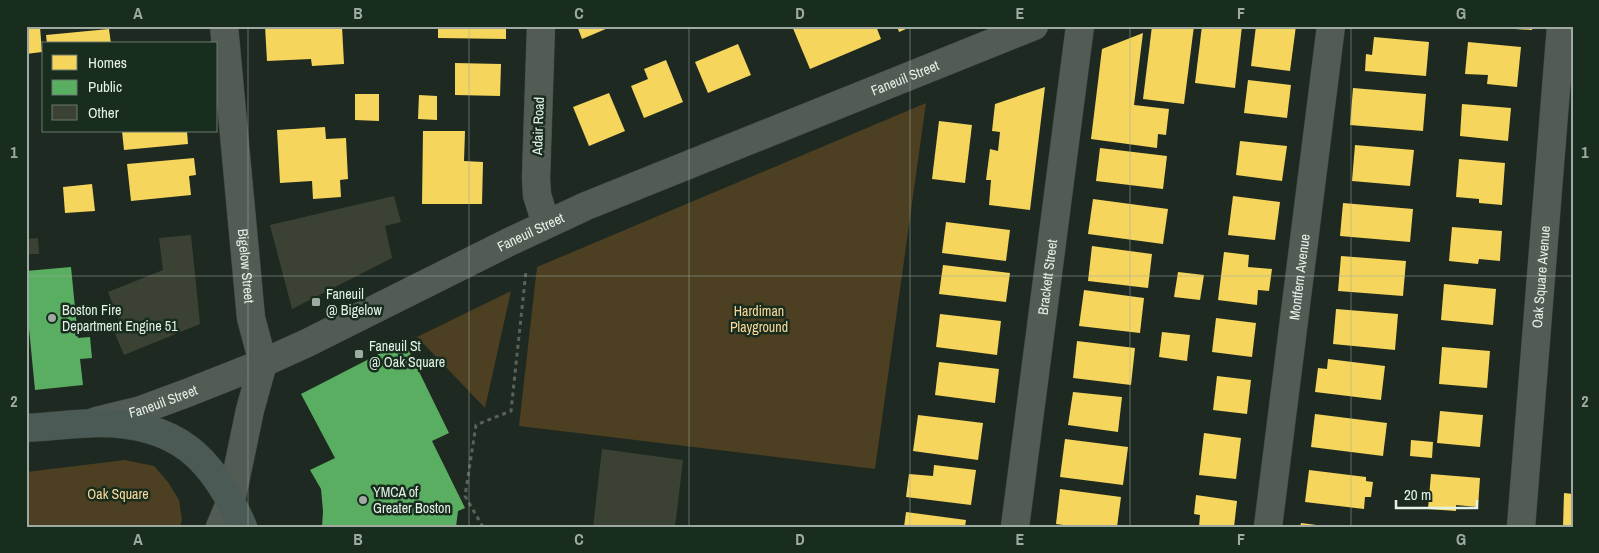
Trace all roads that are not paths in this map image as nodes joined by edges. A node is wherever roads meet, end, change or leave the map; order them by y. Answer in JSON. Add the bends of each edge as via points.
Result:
{"nodes":[{"id":1,"x":224,"y":26,"type":"edge"},
{"id":2,"x":541,"y":26,"type":"edge"},
{"id":3,"x":1034,"y":26,"type":"edge"},
{"id":4,"x":1080,"y":26,"type":"edge"},
{"id":5,"x":1331,"y":26,"type":"edge"},
{"id":6,"x":1561,"y":26,"type":"edge"},
{"id":7,"x":546,"y":224,"type":"junction"},
{"id":8,"x":263,"y":363,"type":"junction"},
{"id":9,"x":72,"y":425,"type":"junction"},
{"id":10,"x":26,"y":428,"type":"edge"},
{"id":11,"x":26,"y":438,"type":"edge"},
{"id":12,"x":231,"y":501,"type":"junction"},
{"id":13,"x":220,"y":527,"type":"edge"},
{"id":14,"x":243,"y":527,"type":"edge"},
{"id":15,"x":1015,"y":527,"type":"edge"},
{"id":16,"x":1268,"y":527,"type":"edge"},
{"id":17,"x":1521,"y":527,"type":"edge"}],
"edges":[{"from":1,"to":8,"type":"street","name":"Bigelow Street","via":[[251,318]]},
{"from":2,"to":7,"type":"street","name":"Adair Road","via":[[536,178],[537,195]]},
{"from":3,"to":7,"type":"street","name":"Faneuil Street"},
{"from":4,"to":15,"type":"street","name":"Brackett Street"},
{"from":5,"to":16,"type":"street","name":"Montfern Avenue"},
{"from":6,"to":17,"type":"street","name":"Oak Square Avenue"},
{"from":7,"to":8,"type":"street","name":"Faneuil Street"},
{"from":8,"to":9,"type":"street","name":"Faneuil Street","via":[[141,410]]},
{"from":8,"to":12,"type":"street"},
{"from":9,"to":10,"type":"main road","name":"Faneuil Street"},
{"from":9,"to":11,"type":"street"},
{"from":9,"to":12,"type":"main road","via":[[129,425],[180,442],[204,461]]},
{"from":12,"to":13,"type":"street"},
{"from":12,"to":14,"type":"main road"}]}
